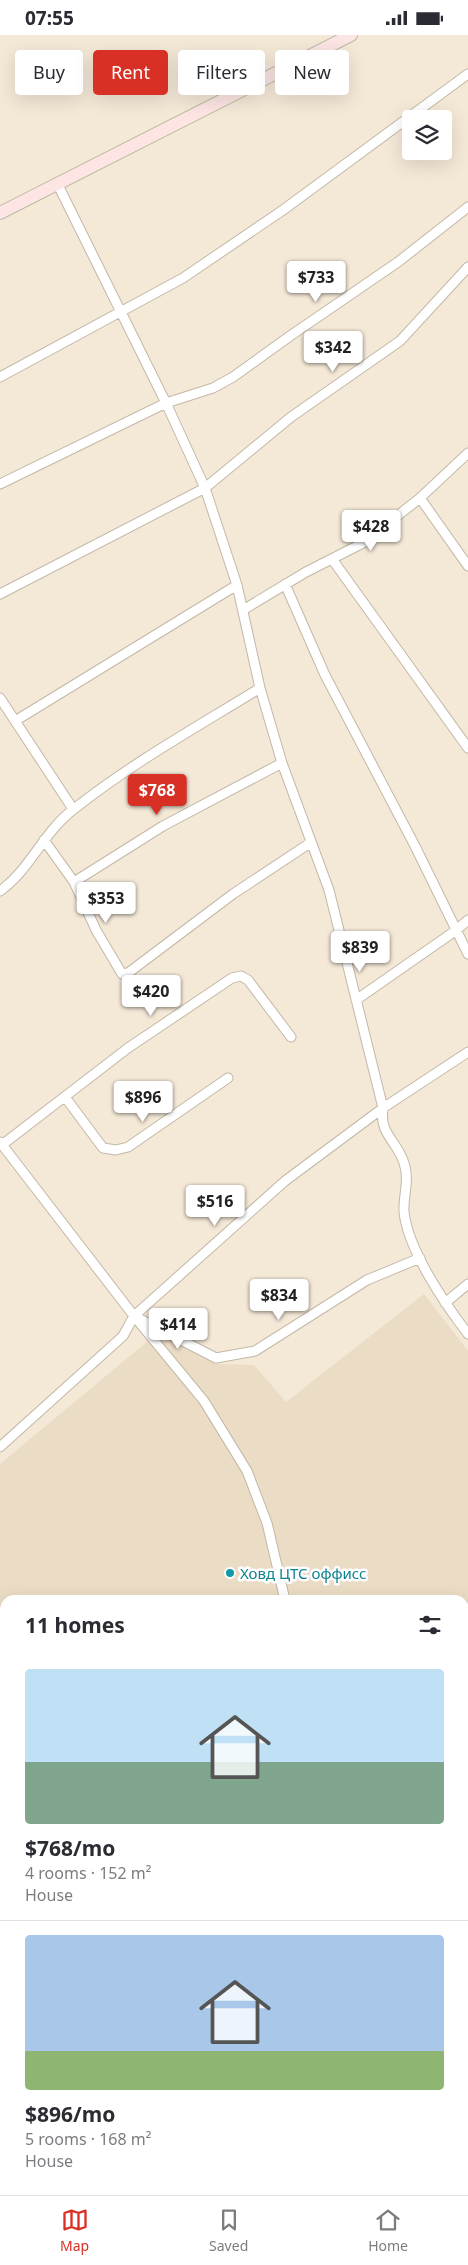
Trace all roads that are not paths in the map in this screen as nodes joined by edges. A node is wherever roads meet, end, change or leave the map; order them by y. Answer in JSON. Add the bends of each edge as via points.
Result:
{"nodes":[{"id":1,"x":351,"y":35,"type":"edge"},
{"id":2,"x":468,"y":74,"type":"edge"},
{"id":3,"x":58,"y":183,"type":"junction"},
{"id":4,"x":468,"y":207,"type":"edge"},
{"id":5,"x":0,"y":213,"type":"edge"},
{"id":6,"x":468,"y":267,"type":"edge"},
{"id":7,"x":121,"y":311,"type":"junction"},
{"id":8,"x":0,"y":377,"type":"edge"},
{"id":9,"x":166,"y":403,"type":"junction"},
{"id":10,"x":468,"y":453,"type":"edge"},
{"id":11,"x":0,"y":484,"type":"edge"},
{"id":12,"x":205,"y":488,"type":"junction"},
{"id":13,"x":420,"y":499,"type":"junction"},
{"id":14,"x":332,"y":559,"type":"junction"},
{"id":15,"x":468,"y":566,"type":"edge"},
{"id":16,"x":285,"y":584,"type":"junction"},
{"id":17,"x":237,"y":585,"type":"junction"},
{"id":18,"x":0,"y":594,"type":"edge"},
{"id":19,"x":243,"y":610,"type":"junction"},
{"id":20,"x":260,"y":688,"type":"junction"},
{"id":21,"x":0,"y":698,"type":"edge"},
{"id":22,"x":15,"y":721,"type":"junction"},
{"id":23,"x":468,"y":748,"type":"edge"},
{"id":24,"x":282,"y":763,"type":"junction"},
{"id":25,"x":73,"y":809,"type":"junction"},
{"id":26,"x":44,"y":840,"type":"junction"},
{"id":27,"x":310,"y":843,"type":"junction"},
{"id":28,"x":74,"y":882,"type":"junction"},
{"id":29,"x":0,"y":891,"type":"edge"},
{"id":30,"x":468,"y":920,"type":"edge"},
{"id":31,"x":455,"y":931,"type":"junction"},
{"id":32,"x":468,"y":954,"type":"edge"},
{"id":33,"x":356,"y":1000,"type":"junction"},
{"id":34,"x":291,"y":1037,"type":"dead end"},
{"id":35,"x":468,"y":1052,"type":"edge"},
{"id":36,"x":228,"y":1078,"type":"dead end"},
{"id":37,"x":65,"y":1097,"type":"junction"},
{"id":38,"x":383,"y":1107,"type":"junction"},
{"id":39,"x":1,"y":1144,"type":"edge"},
{"id":40,"x":420,"y":1258,"type":"junction"},
{"id":41,"x":468,"y":1284,"type":"edge"},
{"id":42,"x":445,"y":1303,"type":"junction"},
{"id":43,"x":134,"y":1316,"type":"junction"},
{"id":44,"x":468,"y":1334,"type":"edge"},
{"id":45,"x":0,"y":1447,"type":"edge"},
{"id":46,"x":284,"y":1595,"type":"edge"}],
"edges":[{"from":1,"to":3,"type":"main road"},
{"from":2,"to":7,"type":"street","via":[[283,210],[183,277]]},
{"from":3,"to":5,"type":"main road"},
{"from":3,"to":7,"type":"street"},
{"from":4,"to":9,"type":"street","via":[[398,262],[233,377],[213,388]]},
{"from":6,"to":12,"type":"street","via":[[400,341],[291,417]]},
{"from":7,"to":8,"type":"street"},
{"from":7,"to":9,"type":"street"},
{"from":9,"to":11,"type":"street"},
{"from":9,"to":12,"type":"street"},
{"from":10,"to":13,"type":"street"},
{"from":12,"to":17,"type":"street"},
{"from":12,"to":18,"type":"street"},
{"from":13,"to":14,"type":"street","via":[[362,543]]},
{"from":13,"to":15,"type":"street"},
{"from":14,"to":16,"type":"street"},
{"from":14,"to":23,"type":"street"},
{"from":16,"to":19,"type":"street"},
{"from":16,"to":31,"type":"street","via":[[325,675],[415,846]]},
{"from":17,"to":19,"type":"street"},
{"from":17,"to":22,"type":"street"},
{"from":19,"to":20,"type":"street"},
{"from":20,"to":24,"type":"street"},
{"from":20,"to":25,"type":"street"},
{"from":21,"to":22,"type":"street"},
{"from":22,"to":25,"type":"street"},
{"from":24,"to":27,"type":"street"},
{"from":24,"to":28,"type":"street","via":[[163,826]]},
{"from":25,"to":26,"type":"street"},
{"from":26,"to":28,"type":"street"},
{"from":26,"to":29,"type":"street","via":[[8,886]]},
{"from":27,"to":28,"type":"street","via":[[233,894],[128,973],[122,974]]},
{"from":27,"to":33,"type":"street","via":[[329,890]]},
{"from":30,"to":31,"type":"street"},
{"from":31,"to":32,"type":"street"},
{"from":31,"to":33,"type":"street"},
{"from":33,"to":38,"type":"street"},
{"from":34,"to":37,"type":"street","via":[[248,980],[241,976],[232,978],[128,1048]]},
{"from":35,"to":38,"type":"street"},
{"from":36,"to":37,"type":"street","via":[[152,1132],[128,1147],[116,1150],[103,1148]]},
{"from":37,"to":39,"type":"street"},
{"from":38,"to":40,"type":"street","via":[[383,1129],[403,1160],[408,1176],[404,1212]]},
{"from":38,"to":43,"type":"street","via":[[285,1181]]},
{"from":39,"to":43,"type":"street"},
{"from":40,"to":42,"type":"street"},
{"from":40,"to":43,"type":"street","via":[[366,1280],[255,1351],[216,1358]]},
{"from":41,"to":42,"type":"street"},
{"from":42,"to":44,"type":"street"},
{"from":43,"to":45,"type":"street","via":[[124,1336]]},
{"from":43,"to":46,"type":"street","via":[[204,1401],[247,1471],[267,1523]]}]}
